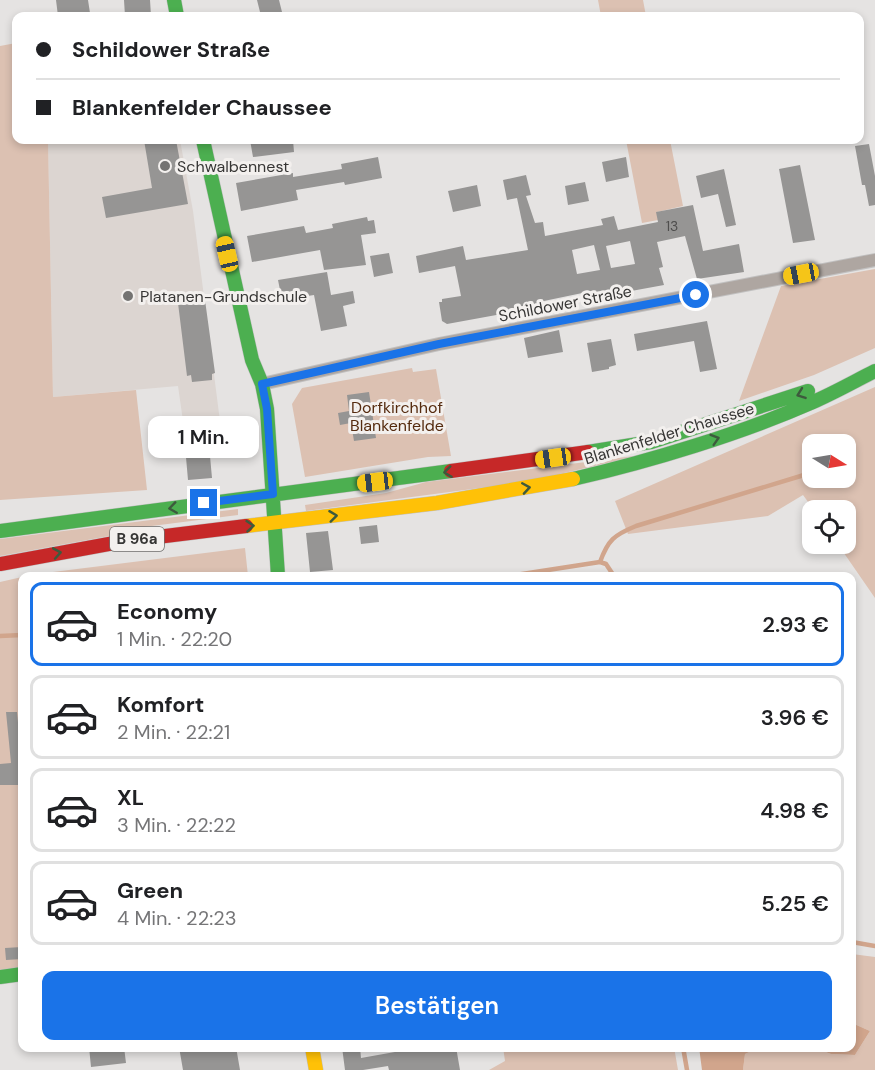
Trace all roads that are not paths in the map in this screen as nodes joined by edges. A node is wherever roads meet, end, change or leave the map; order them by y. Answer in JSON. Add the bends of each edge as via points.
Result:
{"nodes":[{"id":1,"x":203,"y":144,"type":"edge"},
{"id":2,"x":875,"y":260,"type":"edge"},
{"id":3,"x":875,"y":365,"type":"edge"},
{"id":4,"x":875,"y":371,"type":"edge"},
{"id":5,"x":262,"y":384,"type":"junction"},
{"id":6,"x":273,"y":494,"type":"junction"},
{"id":7,"x":275,"y":524,"type":"junction"},
{"id":8,"x":0,"y":531,"type":"edge"},
{"id":9,"x":0,"y":564,"type":"edge"},
{"id":10,"x":278,"y":572,"type":"edge"},
{"id":11,"x":18,"y":975,"type":"edge"},
{"id":12,"x":0,"y":977,"type":"edge"},
{"id":13,"x":313,"y":1052,"type":"edge"},
{"id":14,"x":316,"y":1070,"type":"edge"}],
"edges":[{"from":1,"to":5,"type":"main road","via":[[252,360]]},
{"from":2,"to":5,"type":"street","name":"Schildower Straße","via":[[439,344]]},
{"from":3,"to":6,"type":"main road","name":"Blankenfelder Chaussee","number":"B 96a","one_way":true,"via":[[792,397],[651,442],[535,461]]},
{"from":7,"to":4,"type":"main road","name":"Blankenfelder Chaussee","number":"B 96a","one_way":true,"via":[[448,501],[603,472],[760,423],[814,402]]},
{"from":5,"to":6,"type":"main road"},
{"from":6,"to":7,"type":"main road"},
{"from":6,"to":8,"type":"main road","name":"Blankenfelder Chaussee","number":"B 96a","one_way":true},
{"from":9,"to":7,"type":"main road","name":"Blankenfelder Chaussee","number":"B 96a","one_way":true,"via":[[125,541]]},
{"from":7,"to":10,"type":"main road"},
{"from":11,"to":12,"type":"main road"},
{"from":13,"to":14,"type":"main road"}]}
